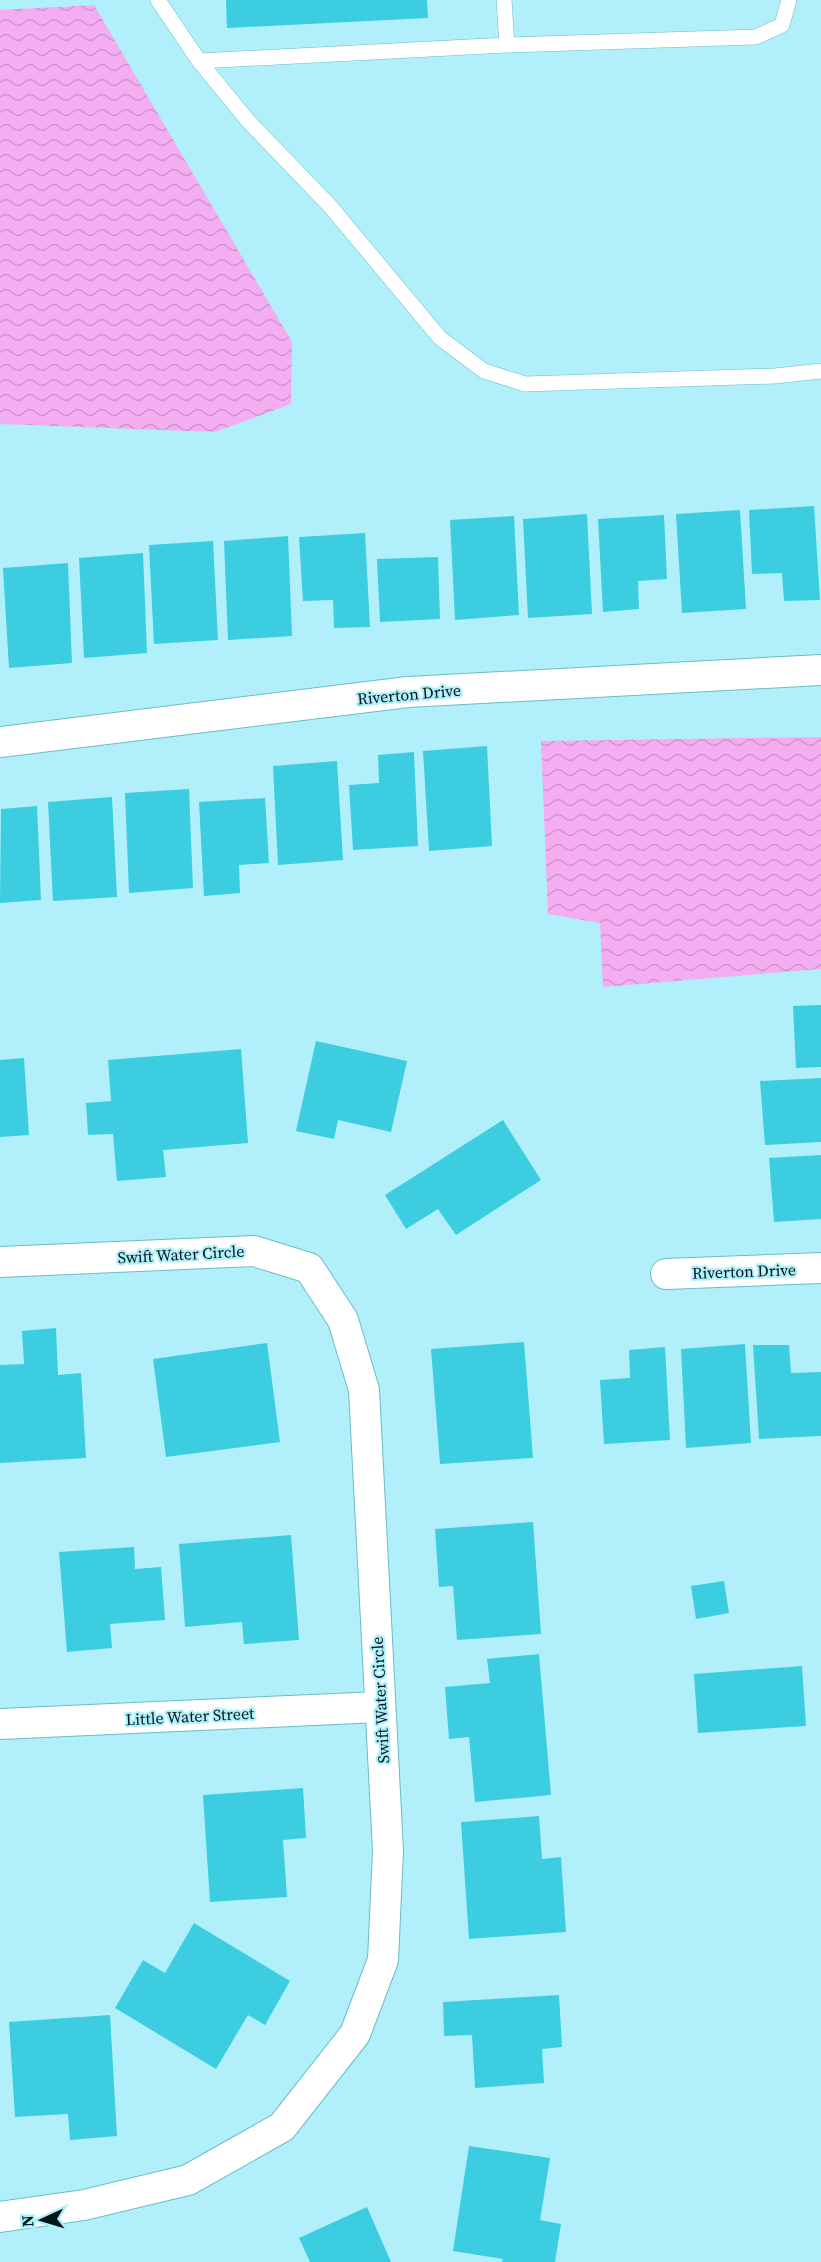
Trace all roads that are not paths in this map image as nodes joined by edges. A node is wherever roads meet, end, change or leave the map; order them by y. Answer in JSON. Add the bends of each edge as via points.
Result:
{"nodes":[{"id":1,"x":159,"y":0,"type":"edge"},
{"id":2,"x":504,"y":0,"type":"edge"},
{"id":3,"x":789,"y":0,"type":"edge"},
{"id":4,"x":507,"y":45,"type":"junction"},
{"id":5,"x":199,"y":61,"type":"junction"},
{"id":6,"x":821,"y":371,"type":"edge"},
{"id":7,"x":821,"y":670,"type":"edge"},
{"id":8,"x":0,"y":742,"type":"edge"},
{"id":9,"x":0,"y":1262,"type":"edge"},
{"id":10,"x":821,"y":1268,"type":"edge"},
{"id":11,"x":666,"y":1274,"type":"dead end"},
{"id":12,"x":381,"y":1707,"type":"junction"},
{"id":13,"x":0,"y":1724,"type":"edge"},
{"id":14,"x":0,"y":2217,"type":"edge"}],
"edges":[{"from":1,"to":5,"type":"lane"},
{"from":2,"to":4,"type":"lane"},
{"from":3,"to":4,"type":"lane","via":[[782,25],[756,37]]},
{"from":4,"to":5,"type":"lane"},
{"from":5,"to":6,"type":"lane","via":[[249,122],[330,206],[440,338],[484,371],[525,384]]},
{"from":7,"to":8,"type":"street","name":"Riverton Drive","via":[[408,692]]},
{"from":9,"to":12,"type":"street","name":"Swift Water Circle","via":[[254,1251],[309,1268],[343,1320],[364,1390]]},
{"from":10,"to":11,"type":"street","name":"Riverton Drive"},
{"from":12,"to":13,"type":"street","name":"Little Water Street"},
{"from":12,"to":14,"type":"street","name":"Swift Water Circle","via":[[388,1851],[383,1960],[355,2034],[282,2127],[188,2180],[84,2205]]}]}
